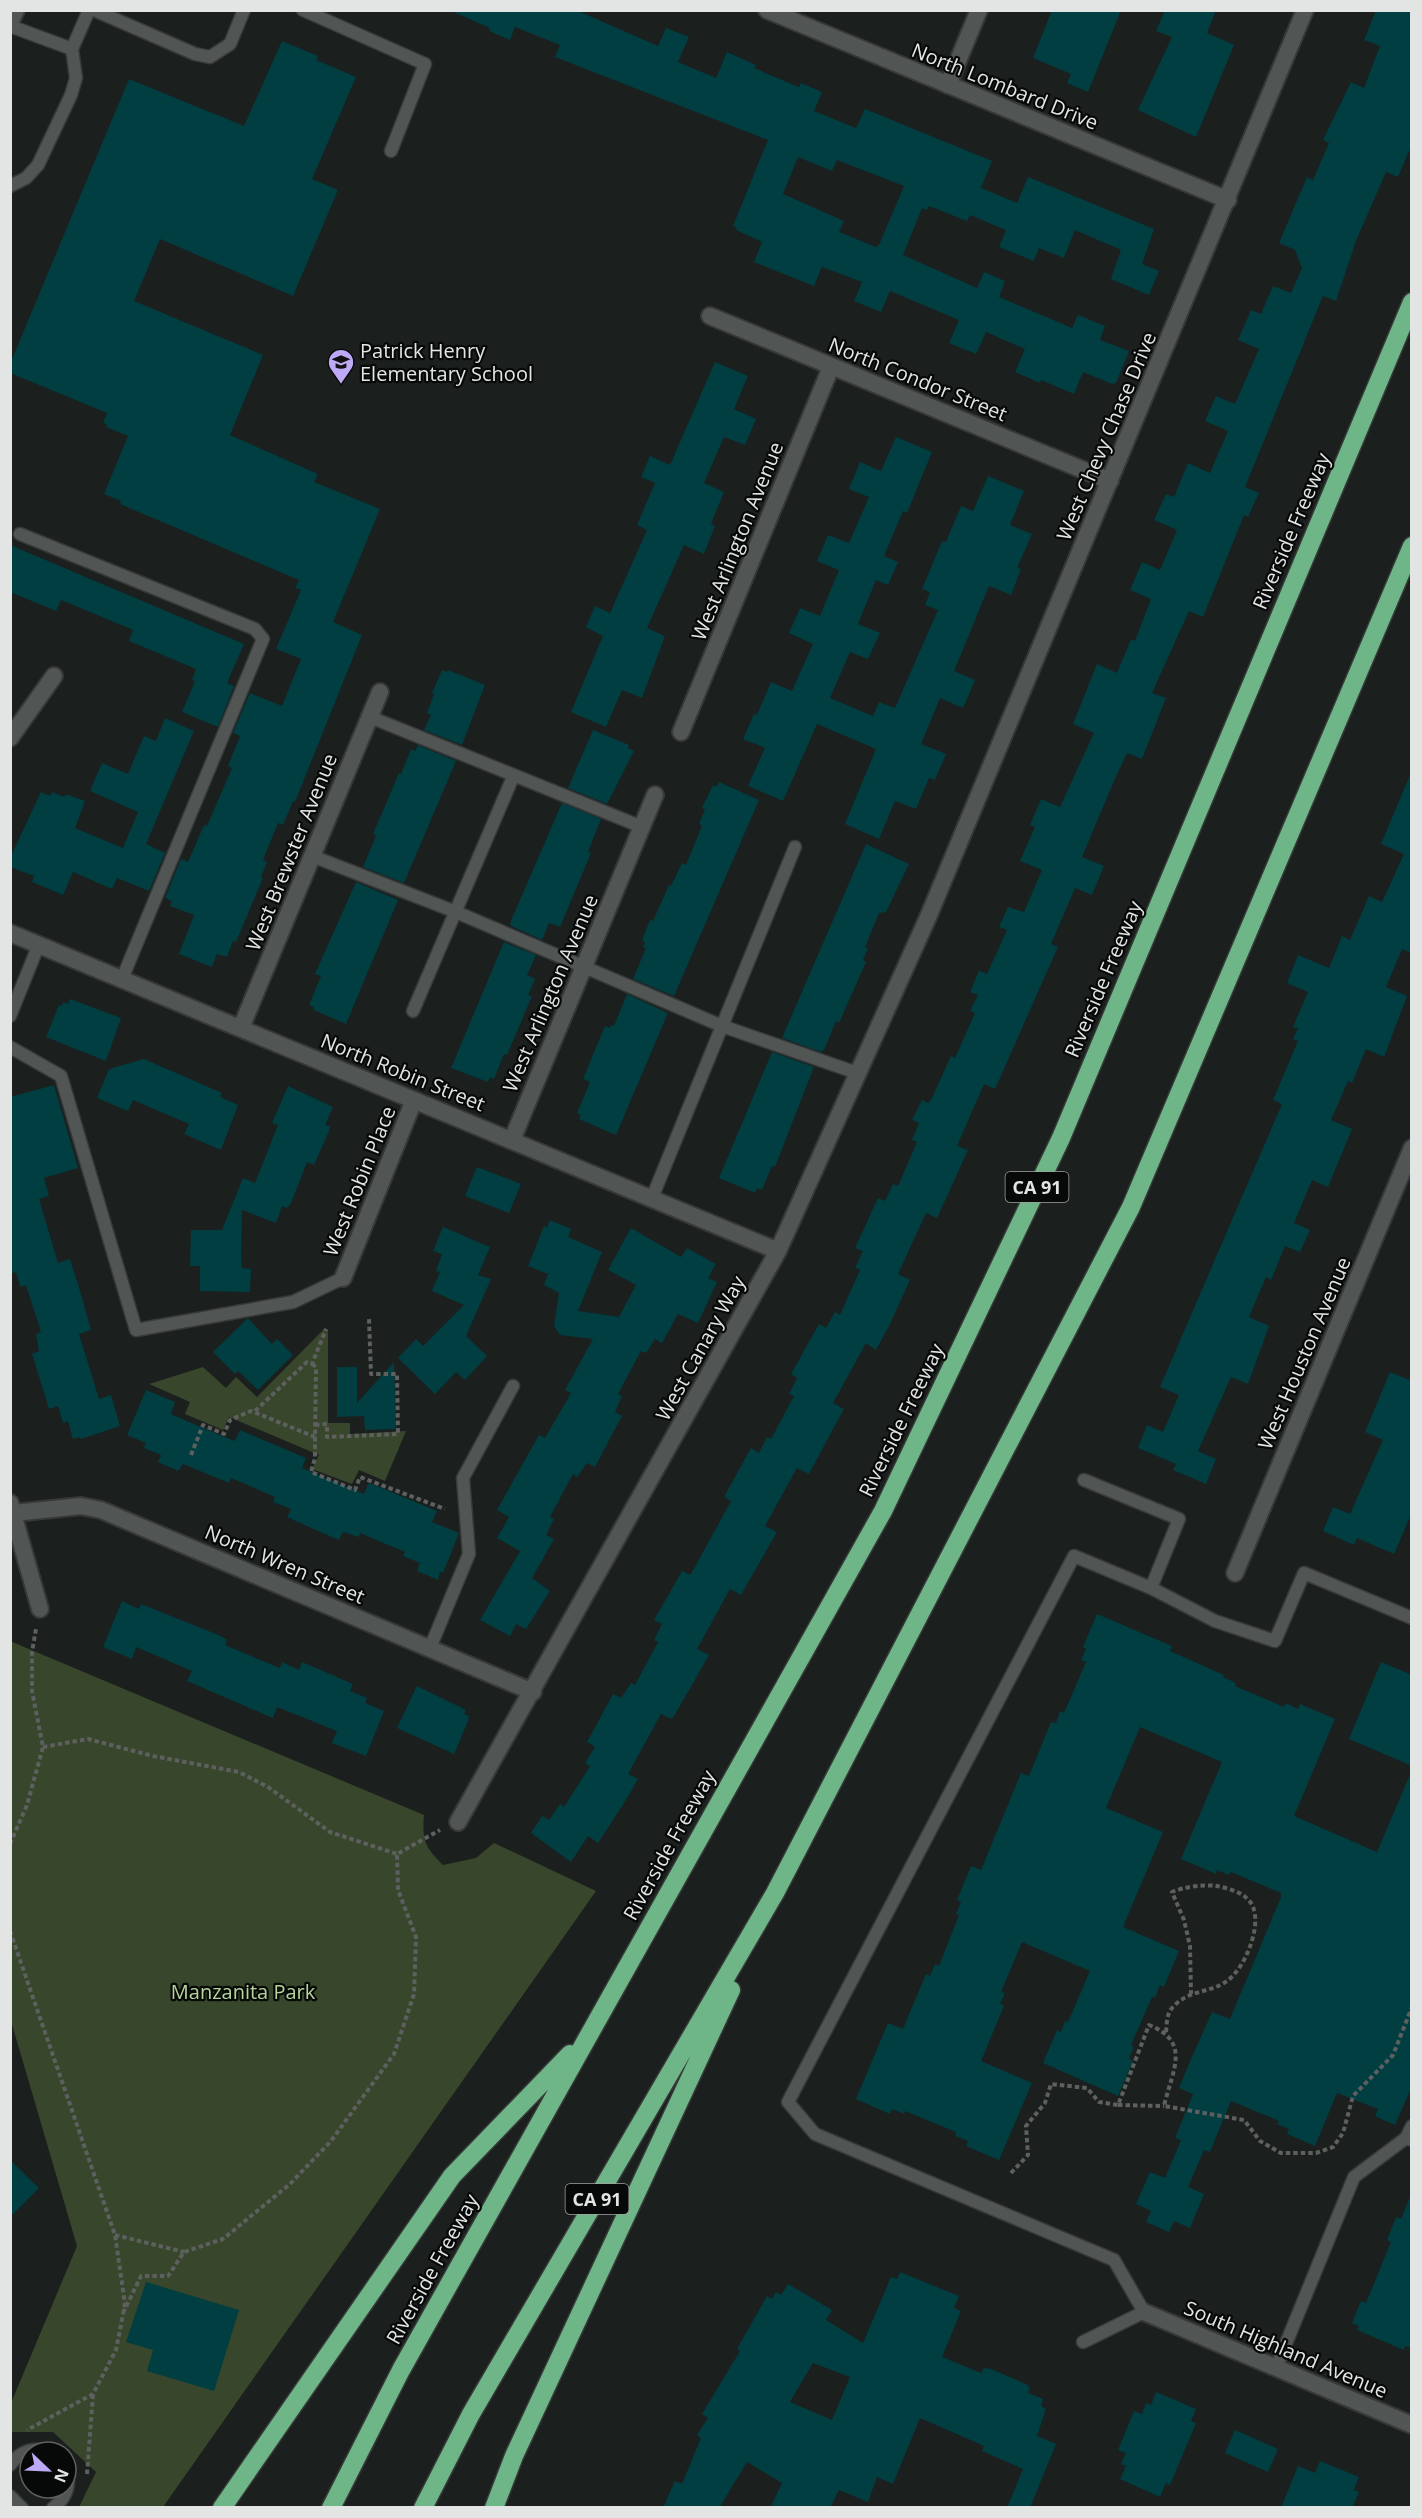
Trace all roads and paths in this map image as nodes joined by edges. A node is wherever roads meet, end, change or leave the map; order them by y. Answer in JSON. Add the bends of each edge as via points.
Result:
{"nodes":[{"id":1,"x":16,"y":10,"type":"edge"},
{"id":2,"x":89,"y":10,"type":"edge"},
{"id":3,"x":94,"y":10,"type":"edge"},
{"id":4,"x":244,"y":10,"type":"edge"},
{"id":5,"x":303,"y":10,"type":"edge"},
{"id":6,"x":766,"y":10,"type":"edge"},
{"id":7,"x":979,"y":10,"type":"edge"},
{"id":8,"x":1305,"y":10,"type":"edge"},
{"id":9,"x":10,"y":24,"type":"edge"},
{"id":10,"x":72,"y":48,"type":"junction"},
{"id":11,"x":948,"y":85,"type":"junction"},
{"id":12,"x":391,"y":152,"type":"dead end"},
{"id":13,"x":10,"y":186,"type":"edge"},
{"id":14,"x":1228,"y":200,"type":"junction"},
{"id":15,"x":1412,"y":302,"type":"edge"},
{"id":16,"x":710,"y":316,"type":"dead end"},
{"id":17,"x":831,"y":367,"type":"junction"},
{"id":18,"x":1110,"y":481,"type":"junction"},
{"id":19,"x":20,"y":534,"type":"dead end"},
{"id":20,"x":1412,"y":546,"type":"edge"},
{"id":21,"x":54,"y":676,"type":"dead end"},
{"id":22,"x":380,"y":692,"type":"dead end"},
{"id":23,"x":370,"y":717,"type":"junction"},
{"id":24,"x":681,"y":732,"type":"dead end"},
{"id":25,"x":10,"y":738,"type":"edge"},
{"id":26,"x":513,"y":777,"type":"junction"},
{"id":27,"x":656,"y":795,"type":"dead end"},
{"id":28,"x":642,"y":827,"type":"junction"},
{"id":29,"x":795,"y":848,"type":"dead end"},
{"id":30,"x":312,"y":856,"type":"junction"},
{"id":31,"x":944,"y":877,"type":"joint"},
{"id":32,"x":456,"y":912,"type":"junction"},
{"id":33,"x":10,"y":933,"type":"edge"},
{"id":34,"x":39,"y":944,"type":"junction"},
{"id":35,"x":584,"y":966,"type":"junction"},
{"id":36,"x":122,"y":979,"type":"junction"},
{"id":37,"x":413,"y":1011,"type":"dead end"},
{"id":38,"x":10,"y":1016,"type":"edge"},
{"id":39,"x":722,"y":1026,"type":"junction"},
{"id":40,"x":242,"y":1028,"type":"junction"},
{"id":41,"x":10,"y":1047,"type":"edge"},
{"id":42,"x":857,"y":1073,"type":"junction"},
{"id":43,"x":414,"y":1100,"type":"junction"},
{"id":44,"x":512,"y":1140,"type":"junction"},
{"id":45,"x":1412,"y":1148,"type":"edge"},
{"id":46,"x":652,"y":1198,"type":"junction"},
{"id":47,"x":778,"y":1251,"type":"junction"},
{"id":48,"x":343,"y":1278,"type":"joint"},
{"id":49,"x":369,"y":1319,"type":"dead end"},
{"id":50,"x":327,"y":1329,"type":"dead end"},
{"id":51,"x":312,"y":1364,"type":"junction"},
{"id":52,"x":513,"y":1386,"type":"dead end"},
{"id":53,"x":254,"y":1412,"type":"junction"},
{"id":54,"x":315,"y":1425,"type":"junction"},
{"id":55,"x":315,"y":1437,"type":"junction"},
{"id":56,"x":191,"y":1455,"type":"dead end"},
{"id":57,"x":1084,"y":1480,"type":"dead end"},
{"id":58,"x":12,"y":1508,"type":"edge"},
{"id":59,"x":445,"y":1509,"type":"dead end"},
{"id":60,"x":1234,"y":1573,"type":"dead end"},
{"id":61,"x":1151,"y":1588,"type":"junction"},
{"id":62,"x":40,"y":1609,"type":"joint"},
{"id":63,"x":1412,"y":1618,"type":"edge"},
{"id":64,"x":430,"y":1648,"type":"junction"},
{"id":65,"x":533,"y":1692,"type":"junction"},
{"id":66,"x":43,"y":1747,"type":"junction"},
{"id":67,"x":458,"y":1822,"type":"joint"},
{"id":68,"x":10,"y":1844,"type":"edge"},
{"id":69,"x":397,"y":1854,"type":"junction"},
{"id":70,"x":775,"y":1893,"type":"junction"},
{"id":71,"x":10,"y":1931,"type":"edge"},
{"id":72,"x":1191,"y":1994,"type":"junction"},
{"id":73,"x":1412,"y":2007,"type":"edge"},
{"id":74,"x":1166,"y":2031,"type":"junction"},
{"id":75,"x":588,"y":2036,"type":"junction"},
{"id":76,"x":1118,"y":2105,"type":"junction"},
{"id":77,"x":1164,"y":2106,"type":"junction"},
{"id":78,"x":1410,"y":2135,"type":"edge"},
{"id":79,"x":1011,"y":2173,"type":"dead end"},
{"id":80,"x":115,"y":2235,"type":"junction"},
{"id":81,"x":184,"y":2252,"type":"junction"},
{"id":82,"x":1144,"y":2312,"type":"junction"},
{"id":83,"x":123,"y":2313,"type":"junction"},
{"id":84,"x":1083,"y":2342,"type":"dead end"},
{"id":85,"x":1276,"y":2368,"type":"junction"},
{"id":86,"x":93,"y":2394,"type":"junction"},
{"id":87,"x":1412,"y":2425,"type":"edge"},
{"id":88,"x":19,"y":2434,"type":"dead end"},
{"id":89,"x":87,"y":2477,"type":"dead end"},
{"id":90,"x":222,"y":2508,"type":"edge"},
{"id":91,"x":331,"y":2508,"type":"edge"},
{"id":92,"x":423,"y":2508,"type":"edge"},
{"id":93,"x":494,"y":2508,"type":"edge"}],
"edges":[{"from":1,"to":9,"type":"street"},
{"from":2,"to":10,"type":"lane"},
{"from":3,"to":4,"type":"lane","via":[[210,57],[230,44]]},
{"from":5,"to":12,"type":"lane","via":[[425,64]]},
{"from":6,"to":11,"type":"street","name":"North Lombard Drive"},
{"from":7,"to":11,"type":"street"},
{"from":8,"to":14,"type":"street","name":"West Chevy Chase Drive"},
{"from":9,"to":10,"type":"lane"},
{"from":10,"to":13,"type":"lane","via":[[76,78],[71,95],[38,165],[26,178]]},
{"from":11,"to":14,"type":"street","name":"North Lombard Drive"},
{"from":14,"to":18,"type":"street","name":"West Chevy Chase Drive"},
{"from":15,"to":75,"type":"highway","name":"Riverside Freeway","number":"CA 91","via":[[1061,1138],[883,1511]]},
{"from":16,"to":17,"type":"street","name":"North Condor Street"},
{"from":17,"to":18,"type":"street","name":"North Condor Street"},
{"from":17,"to":24,"type":"street","name":"West Arlington Avenue"},
{"from":18,"to":31,"type":"street","name":"West Chevy Chase Drive"},
{"from":19,"to":36,"type":"lane","via":[[255,629],[263,639]]},
{"from":20,"to":70,"type":"highway","number":"CA 91","via":[[1131,1207]]},
{"from":21,"to":25,"type":"street"},
{"from":22,"to":23,"type":"street","name":"West Brewster Avenue"},
{"from":23,"to":26,"type":"lane"},
{"from":23,"to":30,"type":"street","name":"West Brewster Avenue"},
{"from":26,"to":28,"type":"lane"},
{"from":26,"to":32,"type":"lane"},
{"from":27,"to":28,"type":"street","name":"West Arlington Avenue"},
{"from":28,"to":35,"type":"street","name":"West Arlington Avenue"},
{"from":29,"to":39,"type":"lane"},
{"from":30,"to":32,"type":"lane"},
{"from":30,"to":40,"type":"street","name":"West Brewster Avenue"},
{"from":31,"to":42,"type":"street","name":"West Canary Way"},
{"from":32,"to":35,"type":"lane"},
{"from":32,"to":37,"type":"lane"},
{"from":33,"to":34,"type":"street","name":"North Robin Street"},
{"from":34,"to":36,"type":"street","name":"North Robin Street"},
{"from":34,"to":38,"type":"lane"},
{"from":35,"to":39,"type":"lane"},
{"from":35,"to":44,"type":"street","name":"West Arlington Avenue"},
{"from":36,"to":40,"type":"street","name":"North Robin Street"},
{"from":39,"to":42,"type":"lane"},
{"from":39,"to":46,"type":"lane"},
{"from":40,"to":43,"type":"street","name":"North Robin Street"},
{"from":41,"to":48,"type":"lane","via":[[61,1076],[136,1330],[293,1302]]},
{"from":42,"to":47,"type":"street","name":"West Canary Way"},
{"from":43,"to":44,"type":"street","name":"North Robin Street"},
{"from":43,"to":48,"type":"street","name":"West Robin Place"},
{"from":44,"to":46,"type":"street","name":"North Robin Street"},
{"from":45,"to":60,"type":"street","name":"West Houston Avenue"},
{"from":46,"to":47,"type":"street","name":"North Robin Street"},
{"from":47,"to":65,"type":"street","name":"West Canary Way"},
{"from":49,"to":54,"type":"path","via":[[371,1374],[397,1374],[398,1434],[327,1437],[327,1424]]},
{"from":50,"to":51,"type":"path"},
{"from":51,"to":53,"type":"path","via":[[307,1362]]},
{"from":51,"to":54,"type":"path","via":[[316,1367]]},
{"from":52,"to":64,"type":"lane","via":[[463,1478],[470,1554]]},
{"from":53,"to":55,"type":"path"},
{"from":53,"to":56,"type":"path","via":[[230,1420],[224,1434],[203,1425]]},
{"from":54,"to":55,"type":"path"},
{"from":55,"to":59,"type":"path","via":[[311,1472],[355,1490],[360,1477]]},
{"from":57,"to":61,"type":"lane","via":[[1179,1519]]},
{"from":58,"to":62,"type":"street"},
{"from":58,"to":64,"type":"street","name":"North Wren Street","via":[[81,1506],[101,1510]]},
{"from":61,"to":63,"type":"lane","via":[[1215,1621],[1275,1641],[1304,1573]]},
{"from":61,"to":82,"type":"lane","via":[[1074,1556],[788,2102],[815,2134],[1114,2260]]},
{"from":62,"to":66,"type":"path","via":[[32,1652],[32,1691]]},
{"from":64,"to":65,"type":"street","name":"North Wren Street"},
{"from":65,"to":67,"type":"street","name":"West Canary Way"},
{"from":66,"to":68,"type":"path","via":[[27,1805]]},
{"from":66,"to":69,"type":"path","via":[[88,1739],[239,1772],[268,1787],[330,1832]]},
{"from":67,"to":69,"type":"path"},
{"from":69,"to":81,"type":"path","via":[[398,1890],[416,1936],[414,1994],[394,2054],[331,2141],[290,2184],[223,2239]]},
{"from":70,"to":92,"type":"highway","number":"CA 91","via":[[471,2414]]},
{"from":70,"to":93,"type":"highway","via":[[514,2456]]},
{"from":71,"to":80,"type":"path"},
{"from":72,"to":72,"type":"path","via":[[1228,1981],[1245,1960],[1254,1910],[1246,1898],[1233,1890],[1213,1886],[1172,1892],[1190,1946]]},
{"from":72,"to":74,"type":"path","via":[[1168,2012]]},
{"from":73,"to":77,"type":"path","via":[[1393,2055],[1353,2096],[1344,2133],[1333,2147],[1316,2153],[1281,2153],[1260,2142],[1244,2120]]},
{"from":74,"to":76,"type":"path","via":[[1149,2025]]},
{"from":74,"to":77,"type":"path","via":[[1177,2056]]},
{"from":75,"to":90,"type":"highway","via":[[452,2176]]},
{"from":75,"to":91,"type":"highway","name":"Riverside Freeway","number":"CA 91","via":[[401,2370]]},
{"from":76,"to":77,"type":"path"},
{"from":76,"to":79,"type":"path","via":[[1099,2102],[1087,2088],[1051,2084],[1045,2103],[1026,2126],[1028,2155]]},
{"from":78,"to":85,"type":"lane","via":[[1354,2177]]},
{"from":80,"to":81,"type":"path"},
{"from":80,"to":83,"type":"path"},
{"from":81,"to":83,"type":"path","via":[[168,2276],[141,2276]]},
{"from":82,"to":84,"type":"lane"},
{"from":82,"to":85,"type":"street","name":"South Highland Avenue"},
{"from":83,"to":86,"type":"path","via":[[116,2350]]},
{"from":85,"to":87,"type":"street","name":"South Highland Avenue"},
{"from":86,"to":88,"type":"path"},
{"from":86,"to":89,"type":"path"}]}
